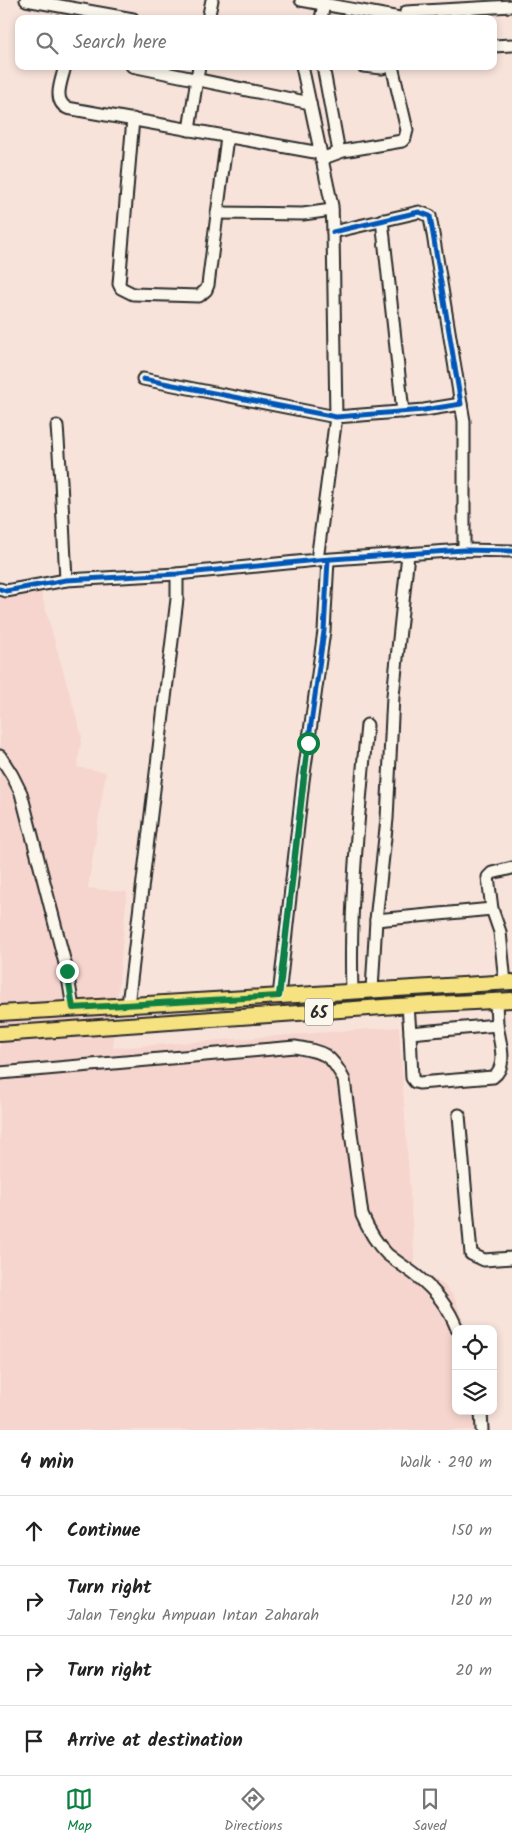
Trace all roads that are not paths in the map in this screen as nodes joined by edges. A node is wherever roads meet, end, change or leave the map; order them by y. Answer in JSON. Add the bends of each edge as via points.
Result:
{"nodes":[{"id":1,"x":26,"y":0,"type":"edge"},
{"id":2,"x":212,"y":0,"type":"edge"},
{"id":3,"x":301,"y":0,"type":"edge"},
{"id":4,"x":408,"y":0,"type":"edge"},
{"id":5,"x":324,"y":4,"type":"junction"},
{"id":6,"x":512,"y":6,"type":"edge"},
{"id":7,"x":77,"y":9,"type":"edge"},
{"id":8,"x":111,"y":15,"type":"edge"},
{"id":9,"x":209,"y":15,"type":"edge"},
{"id":10,"x":322,"y":15,"type":"edge"},
{"id":11,"x":398,"y":15,"type":"edge"},
{"id":12,"x":405,"y":15,"type":"edge"},
{"id":13,"x":416,"y":15,"type":"edge"},
{"id":14,"x":512,"y":45,"type":"edge"},
{"id":15,"x":497,"y":46,"type":"edge"},
{"id":16,"x":64,"y":70,"type":"edge"},
{"id":17,"x":152,"y":70,"type":"edge"},
{"id":18,"x":198,"y":70,"type":"edge"},
{"id":19,"x":303,"y":70,"type":"edge"},
{"id":20,"x":324,"y":70,"type":"edge"},
{"id":21,"x":392,"y":70,"type":"edge"},
{"id":22,"x":197,"y":79,"type":"junction"},
{"id":23,"x":310,"y":103,"type":"junction"},
{"id":24,"x":134,"y":119,"type":"junction"},
{"id":25,"x":188,"y":130,"type":"junction"},
{"id":26,"x":227,"y":137,"type":"junction"},
{"id":27,"x":339,"y":152,"type":"junction"},
{"id":28,"x":321,"y":156,"type":"junction"},
{"id":29,"x":332,"y":210,"type":"junction"},
{"id":30,"x":217,"y":213,"type":"junction"},
{"id":31,"x":382,"y":220,"type":"junction"},
{"id":32,"x":333,"y":232,"type":"junction"},
{"id":33,"x":143,"y":380,"type":"dead end"},
{"id":34,"x":461,"y":404,"type":"junction"},
{"id":35,"x":403,"y":412,"type":"junction"},
{"id":36,"x":336,"y":417,"type":"junction"},
{"id":37,"x":56,"y":426,"type":"dead end"},
{"id":38,"x":464,"y":550,"type":"junction"},
{"id":39,"x":512,"y":551,"type":"edge"},
{"id":40,"x":408,"y":554,"type":"junction"},
{"id":41,"x":323,"y":560,"type":"junction"},
{"id":42,"x":177,"y":574,"type":"junction"},
{"id":43,"x":66,"y":580,"type":"junction"},
{"id":44,"x":0,"y":589,"type":"edge"},
{"id":45,"x":367,"y":724,"type":"dead end"},
{"id":46,"x":0,"y":756,"type":"edge"},
{"id":47,"x":512,"y":868,"type":"edge"},
{"id":48,"x":492,"y":910,"type":"junction"},
{"id":49,"x":376,"y":920,"type":"junction"},
{"id":50,"x":508,"y":982,"type":"edge"},
{"id":51,"x":372,"y":990,"type":"junction"},
{"id":52,"x":352,"y":991,"type":"junction"},
{"id":53,"x":279,"y":996,"type":"junction"},
{"id":54,"x":512,"y":1000,"type":"edge"},
{"id":55,"x":496,"y":1001,"type":"junction"},
{"id":56,"x":128,"y":1005,"type":"junction"},
{"id":57,"x":408,"y":1005,"type":"junction"},
{"id":58,"x":73,"y":1008,"type":"junction"},
{"id":59,"x":0,"y":1014,"type":"edge"},
{"id":60,"x":497,"y":1024,"type":"junction"},
{"id":61,"x":126,"y":1026,"type":"junction"},
{"id":62,"x":410,"y":1033,"type":"junction"},
{"id":63,"x":0,"y":1034,"type":"edge"},
{"id":64,"x":0,"y":1073,"type":"edge"},
{"id":65,"x":460,"y":1115,"type":"dead end"},
{"id":66,"x":512,"y":1258,"type":"edge"},
{"id":67,"x":455,"y":1325,"type":"edge"},
{"id":68,"x":481,"y":1415,"type":"edge"},
{"id":69,"x":482,"y":1430,"type":"edge"}],
"edges":[{"from":1,"to":7,"type":"street"},
{"from":2,"to":9,"type":"street"},
{"from":3,"to":5,"type":"street"},
{"from":4,"to":12,"type":"street"},
{"from":5,"to":10,"type":"street"},
{"from":5,"to":11,"type":"street"},
{"from":6,"to":13,"type":"street"},
{"from":7,"to":8,"type":"street"},
{"from":14,"to":15,"type":"street"},
{"from":16,"to":24,"type":"street","via":[[59,93],[62,105]]},
{"from":17,"to":22,"type":"street"},
{"from":18,"to":22,"type":"street"},
{"from":19,"to":23,"type":"street"},
{"from":20,"to":27,"type":"street"},
{"from":21,"to":27,"type":"street","via":[[407,130],[405,138]]},
{"from":22,"to":23,"type":"street"},
{"from":22,"to":25,"type":"street"},
{"from":23,"to":28,"type":"street"},
{"from":24,"to":25,"type":"street"},
{"from":24,"to":30,"type":"street","via":[[121,288],[133,294],[199,296],[203,293],[208,285]]},
{"from":25,"to":26,"type":"street"},
{"from":26,"to":28,"type":"street"},
{"from":26,"to":30,"type":"street"},
{"from":27,"to":28,"type":"street"},
{"from":28,"to":29,"type":"street"},
{"from":29,"to":30,"type":"street","via":[[303,214]]},
{"from":29,"to":32,"type":"street"},
{"from":31,"to":32,"type":"street"},
{"from":31,"to":34,"type":"street","via":[[420,212],[432,218]]},
{"from":31,"to":35,"type":"street"},
{"from":32,"to":36,"type":"street"},
{"from":33,"to":36,"type":"street"},
{"from":34,"to":35,"type":"street"},
{"from":34,"to":38,"type":"street","via":[[464,420]]},
{"from":35,"to":36,"type":"street"},
{"from":36,"to":41,"type":"street"},
{"from":37,"to":43,"type":"street"},
{"from":38,"to":39,"type":"street"},
{"from":38,"to":40,"type":"street"},
{"from":40,"to":41,"type":"street"},
{"from":40,"to":49,"type":"street","via":[[393,696],[387,819]]},
{"from":41,"to":42,"type":"street"},
{"from":41,"to":53,"type":"street","via":[[324,631],[303,780]]},
{"from":42,"to":43,"type":"street"},
{"from":42,"to":56,"type":"street","via":[[177,599]]},
{"from":43,"to":44,"type":"street","via":[[6,591]]},
{"from":45,"to":52,"type":"street","via":[[353,882]]},
{"from":46,"to":58,"type":"street","via":[[21,793],[67,971]]},
{"from":47,"to":48,"type":"street","via":[[488,877]]},
{"from":48,"to":49,"type":"street"},
{"from":48,"to":50,"type":"street","via":[[500,932]]},
{"from":49,"to":51,"type":"street"},
{"from":50,"to":51,"type":"main road","number":"65"},
{"from":51,"to":52,"type":"main road","number":"65"},
{"from":52,"to":53,"type":"main road","number":"65"},
{"from":53,"to":56,"type":"main road","number":"65"},
{"from":54,"to":55,"type":"main road","number":"65"},
{"from":55,"to":57,"type":"main road","number":"65"},
{"from":55,"to":60,"type":"street"},
{"from":56,"to":58,"type":"main road","number":"65"},
{"from":56,"to":61,"type":"main road"},
{"from":57,"to":61,"type":"main road","number":"65"},
{"from":57,"to":62,"type":"street"},
{"from":58,"to":59,"type":"main road","number":"65"},
{"from":60,"to":62,"type":"street"},
{"from":60,"to":62,"type":"street","via":[[502,1066],[493,1077],[415,1082],[412,1078]]},
{"from":61,"to":63,"type":"main road","number":"65"},
{"from":64,"to":67,"type":"street","via":[[295,1047],[324,1054],[336,1062],[344,1080],[362,1215],[368,1229],[386,1253],[437,1294]]},
{"from":65,"to":66,"type":"street","via":[[471,1254],[484,1260]]},
{"from":68,"to":69,"type":"street"}]}
